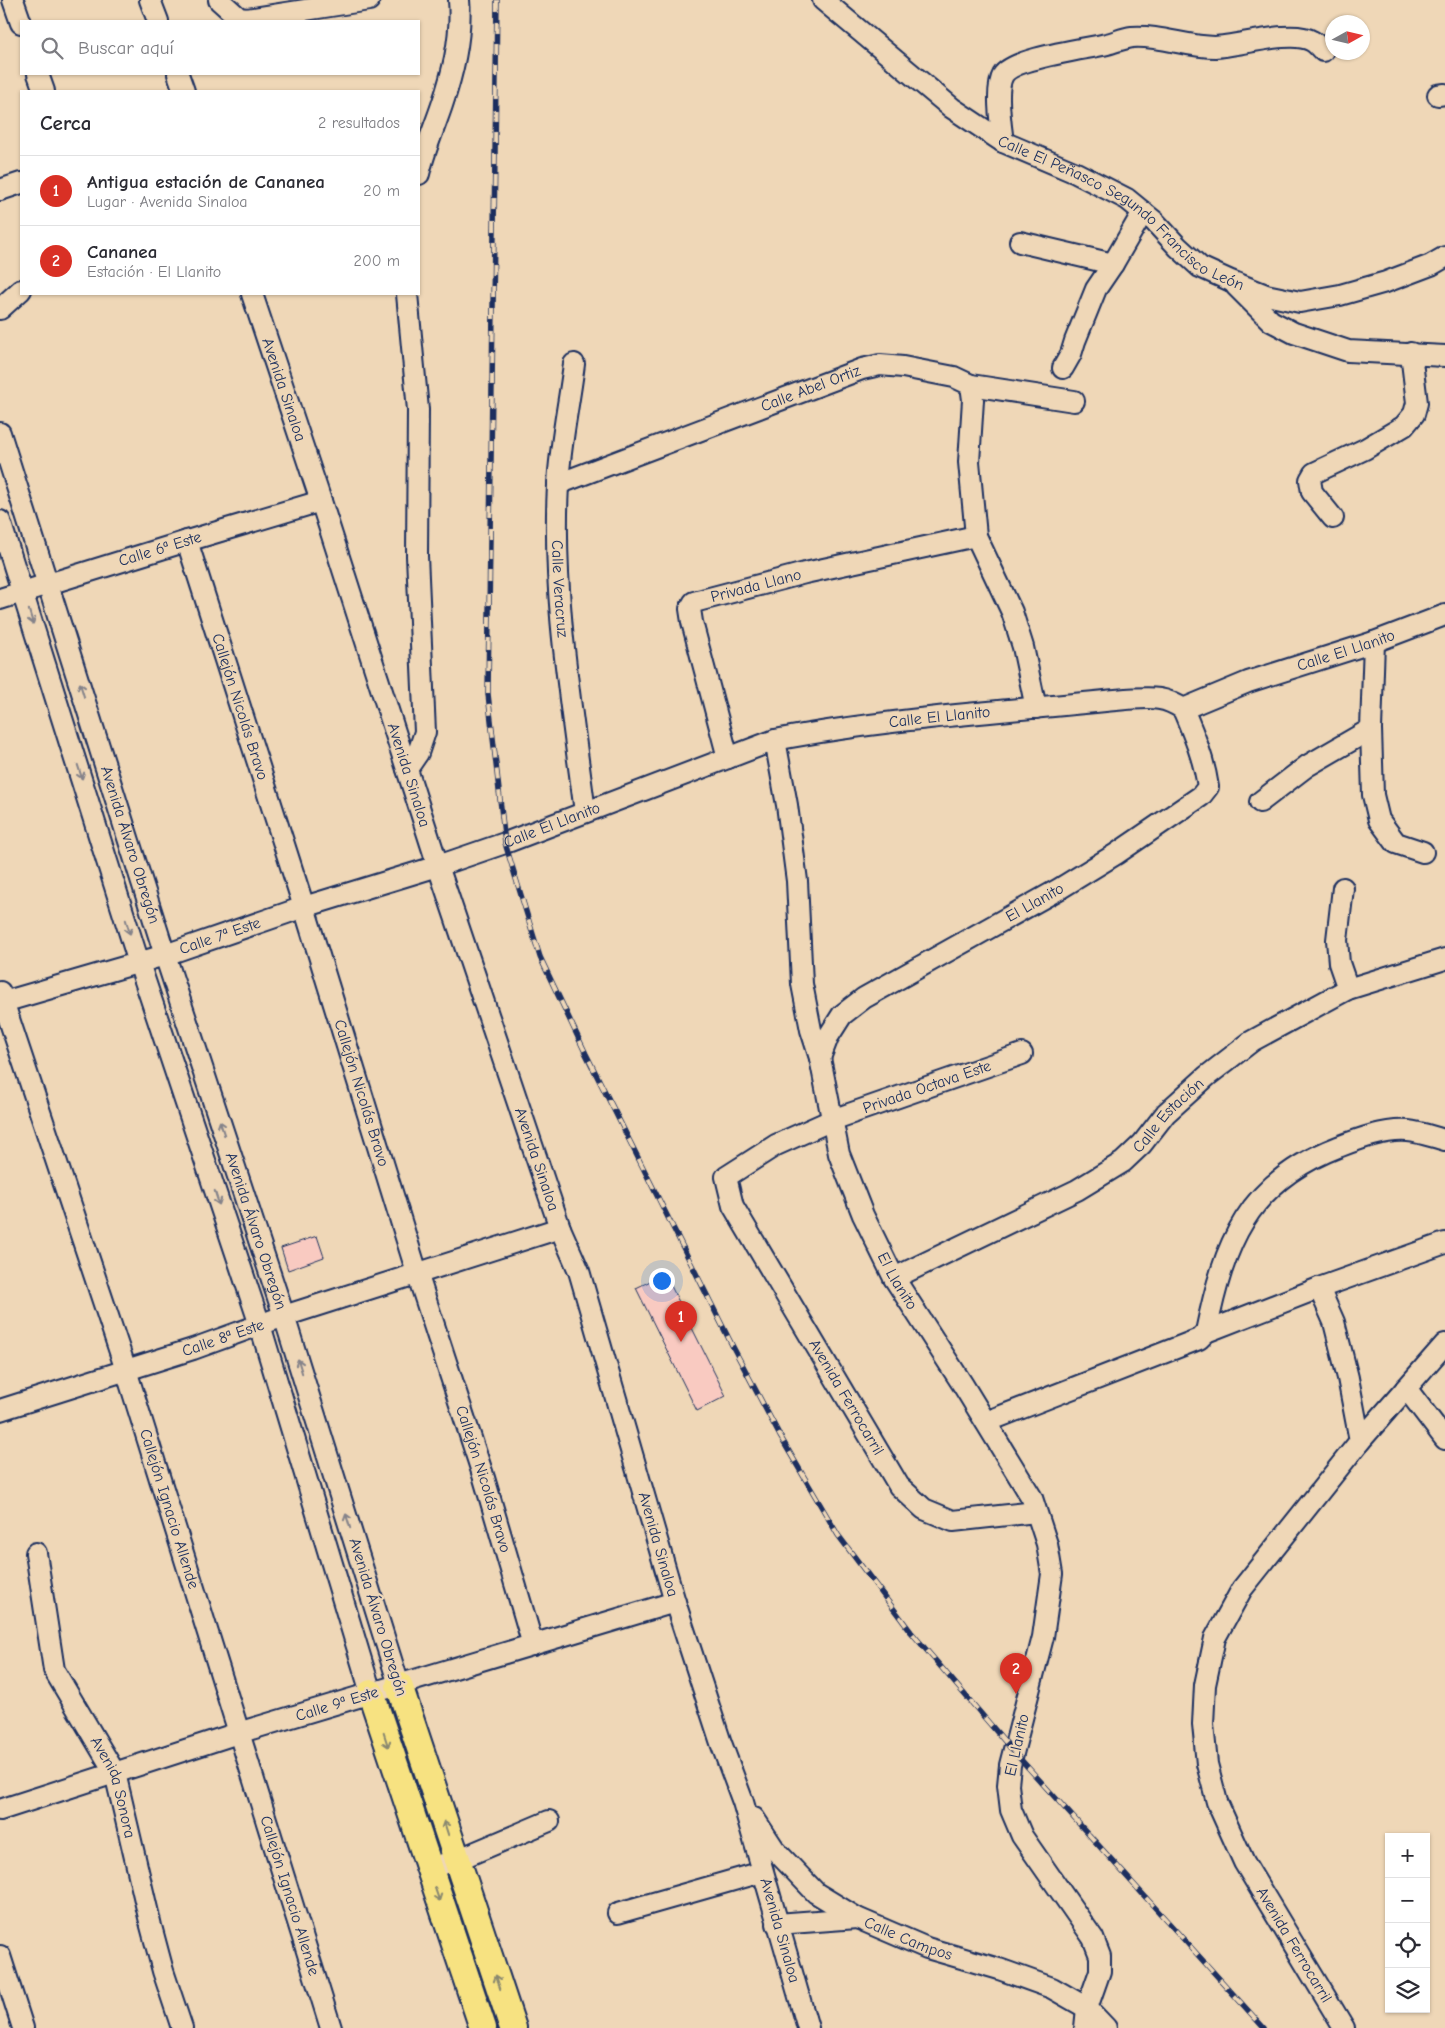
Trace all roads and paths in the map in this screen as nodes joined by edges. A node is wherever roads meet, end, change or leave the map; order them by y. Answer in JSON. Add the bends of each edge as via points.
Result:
{"nodes":[{"id":1,"x":13,"y":0,"type":"edge"},
{"id":2,"x":150,"y":0,"type":"edge"},
{"id":3,"x":219,"y":0,"type":"edge"},
{"id":4,"x":369,"y":0,"type":"edge"},
{"id":5,"x":823,"y":0,"type":"edge"},
{"id":6,"x":463,"y":3,"type":"edge"},
{"id":7,"x":158,"y":20,"type":"edge"},
{"id":8,"x":20,"y":21,"type":"edge"},
{"id":9,"x":1324,"y":51,"type":"dead end"},
{"id":10,"x":38,"y":75,"type":"edge"},
{"id":11,"x":178,"y":75,"type":"edge"},
{"id":12,"x":44,"y":90,"type":"edge"},
{"id":13,"x":184,"y":90,"type":"edge"},
{"id":14,"x":1003,"y":142,"type":"junction"},
{"id":15,"x":420,"y":170,"type":"edge"},
{"id":16,"x":20,"y":183,"type":"edge"},
{"id":17,"x":0,"y":190,"type":"edge"},
{"id":18,"x":1143,"y":212,"type":"junction"},
{"id":19,"x":1020,"y":242,"type":"dead end"},
{"id":20,"x":1445,"y":257,"type":"edge"},
{"id":21,"x":1114,"y":264,"type":"junction"},
{"id":22,"x":1231,"y":281,"type":"junction"},
{"id":23,"x":20,"y":291,"type":"edge"},
{"id":24,"x":252,"y":295,"type":"edge"},
{"id":25,"x":407,"y":295,"type":"edge"},
{"id":26,"x":0,"y":309,"type":"edge"},
{"id":27,"x":1411,"y":353,"type":"junction"},
{"id":28,"x":1445,"y":356,"type":"edge"},
{"id":29,"x":574,"y":364,"type":"dead end"},
{"id":30,"x":1063,"y":368,"type":"dead end"},
{"id":31,"x":971,"y":384,"type":"junction"},
{"id":32,"x":1074,"y":401,"type":"dead end"},
{"id":33,"x":0,"y":433,"type":"edge"},
{"id":34,"x":558,"y":484,"type":"junction"},
{"id":35,"x":321,"y":501,"type":"junction"},
{"id":36,"x":1333,"y":518,"type":"dead end"},
{"id":37,"x":0,"y":521,"type":"edge"},
{"id":38,"x":976,"y":536,"type":"junction"},
{"id":39,"x":187,"y":540,"type":"junction"},
{"id":40,"x":48,"y":584,"type":"junction"},
{"id":41,"x":23,"y":592,"type":"junction"},
{"id":42,"x":0,"y":599,"type":"edge"},
{"id":43,"x":1445,"y":615,"type":"edge"},
{"id":44,"x":1374,"y":642,"type":"junction"},
{"id":45,"x":1036,"y":708,"type":"junction"},
{"id":46,"x":1183,"y":709,"type":"junction"},
{"id":47,"x":91,"y":720,"type":"junction"},
{"id":48,"x":1371,"y":729,"type":"junction"},
{"id":49,"x":66,"y":730,"type":"junction"},
{"id":50,"x":775,"y":740,"type":"junction"},
{"id":51,"x":728,"y":758,"type":"junction"},
{"id":52,"x":407,"y":769,"type":"junction"},
{"id":53,"x":1260,"y":802,"type":"dead end"},
{"id":54,"x":585,"y":812,"type":"junction"},
{"id":55,"x":1423,"y":852,"type":"dead end"},
{"id":56,"x":438,"y":866,"type":"junction"},
{"id":57,"x":1343,"y":888,"type":"dead end"},
{"id":58,"x":304,"y":907,"type":"junction"},
{"id":59,"x":165,"y":955,"type":"junction"},
{"id":60,"x":1445,"y":959,"type":"edge"},
{"id":61,"x":140,"y":963,"type":"junction"},
{"id":62,"x":1348,"y":989,"type":"junction"},
{"id":63,"x":1,"y":999,"type":"edge"},
{"id":64,"x":1022,"y":1054,"type":"dead end"},
{"id":65,"x":820,"y":1058,"type":"junction"},
{"id":66,"x":206,"y":1080,"type":"junction"},
{"id":67,"x":180,"y":1087,"type":"junction"},
{"id":68,"x":832,"y":1120,"type":"junction"},
{"id":69,"x":1445,"y":1140,"type":"edge"},
{"id":70,"x":726,"y":1176,"type":"joint"},
{"id":71,"x":560,"y":1228,"type":"junction"},
{"id":72,"x":1445,"y":1243,"type":"edge"},
{"id":73,"x":417,"y":1274,"type":"junction"},
{"id":74,"x":894,"y":1278,"type":"junction"},
{"id":75,"x":1319,"y":1288,"type":"junction"},
{"id":76,"x":284,"y":1316,"type":"junction"},
{"id":77,"x":260,"y":1325,"type":"junction"},
{"id":78,"x":1206,"y":1332,"type":"junction"},
{"id":79,"x":1445,"y":1344,"type":"edge"},
{"id":80,"x":126,"y":1370,"type":"junction"},
{"id":81,"x":1406,"y":1388,"type":"junction"},
{"id":82,"x":0,"y":1410,"type":"edge"},
{"id":83,"x":986,"y":1422,"type":"junction"},
{"id":84,"x":1445,"y":1440,"type":"edge"},
{"id":85,"x":1360,"y":1442,"type":"junction"},
{"id":86,"x":1036,"y":1512,"type":"junction"},
{"id":87,"x":36,"y":1553,"type":"dead end"},
{"id":88,"x":675,"y":1602,"type":"junction"},
{"id":89,"x":533,"y":1646,"type":"junction"},
{"id":90,"x":398,"y":1685,"type":"junction"},
{"id":91,"x":370,"y":1694,"type":"junction"},
{"id":92,"x":238,"y":1733,"type":"junction"},
{"id":93,"x":114,"y":1773,"type":"junction"},
{"id":94,"x":743,"y":1802,"type":"junction"},
{"id":95,"x":0,"y":1810,"type":"edge"},
{"id":96,"x":549,"y":1821,"type":"dead end"},
{"id":97,"x":457,"y":1860,"type":"junction"},
{"id":98,"x":428,"y":1868,"type":"junction"},
{"id":99,"x":762,"y":1872,"type":"junction"},
{"id":100,"x":618,"y":1914,"type":"dead end"},
{"id":101,"x":857,"y":1918,"type":"junction"},
{"id":102,"x":777,"y":1924,"type":"junction"},
{"id":103,"x":0,"y":1956,"type":"edge"},
{"id":104,"x":1087,"y":2008,"type":"junction"},
{"id":105,"x":23,"y":2028,"type":"edge"},
{"id":106,"x":182,"y":2028,"type":"edge"},
{"id":107,"x":331,"y":2028,"type":"edge"},
{"id":108,"x":482,"y":2028,"type":"edge"},
{"id":109,"x":513,"y":2028,"type":"edge"},
{"id":110,"x":808,"y":2028,"type":"edge"},
{"id":111,"x":1086,"y":2028,"type":"edge"},
{"id":112,"x":1106,"y":2028,"type":"edge"},
{"id":113,"x":1344,"y":2028,"type":"edge"}],
"edges":[{"from":1,"to":8,"type":"street"},
{"from":2,"to":7,"type":"street"},
{"from":3,"to":4,"type":"street","via":[[239,18],[247,19]]},
{"from":5,"to":14,"type":"street","name":"Calle El Peñasco Segundo Francisco León","via":[[952,108]]},
{"from":6,"to":15,"type":"street","via":[[455,56]]},
{"from":9,"to":14,"type":"street","via":[[1311,40],[1296,37],[1216,47],[1131,37],[1034,59],[1012,66],[1003,75],[999,100]]},
{"from":10,"to":12,"type":"street"},
{"from":11,"to":13,"type":"street"},
{"from":14,"to":18,"type":"street","name":"Calle El Peñasco Segundo Francisco León","via":[[1076,173],[1127,199]]},
{"from":16,"to":17,"type":"street"},
{"from":18,"to":21,"type":"street"},
{"from":18,"to":22,"type":"street","name":"Calle El Peñasco Segundo Francisco León","via":[[1200,268]]},
{"from":19,"to":21,"type":"street"},
{"from":20,"to":22,"type":"street","via":[[1386,282],[1300,302],[1266,295]]},
{"from":21,"to":30,"type":"street","via":[[1096,289],[1072,354]]},
{"from":22,"to":27,"type":"street","name":"Calle El Peñasco Segundo Francisco León","via":[[1271,321],[1294,334],[1348,351]]},
{"from":23,"to":26,"type":"street"},
{"from":24,"to":35,"type":"street","name":"Avenida Sinaloa"},
{"from":25,"to":52,"type":"street","via":[[418,410],[417,556],[425,732],[418,753]]},
{"from":27,"to":28,"type":"street","name":"Calle El Peñasco Segundo Francisco León"},
{"from":27,"to":36,"type":"street","via":[[1417,402],[1414,414],[1404,426],[1314,473],[1310,480],[1312,492]]},
{"from":29,"to":34,"type":"street","name":"Calle Veracruz"},
{"from":31,"to":32,"type":"street","name":"Calle Abel Ortiz"},
{"from":31,"to":34,"type":"street","name":"Calle Abel Ortiz","via":[[954,377],[903,367],[862,369]]},
{"from":31,"to":38,"type":"street","via":[[969,462]]},
{"from":33,"to":40,"type":"street","name":"Avenida Álvaro Obregón"},
{"from":34,"to":54,"type":"street","name":"Calle Veracruz","via":[[557,562],[566,667]]},
{"from":35,"to":39,"type":"street","name":"Calle 6ª Este"},
{"from":35,"to":52,"type":"street","name":"Avenida Sinaloa"},
{"from":37,"to":41,"type":"street","name":"Avenida Álvaro Obregón"},
{"from":38,"to":45,"type":"street","via":[[1012,612]]},
{"from":38,"to":51,"type":"street","name":"Privada Llano","via":[[806,573],[694,602],[690,609],[692,622]]},
{"from":39,"to":40,"type":"street","name":"Calle 6ª Este"},
{"from":39,"to":58,"type":"street","name":"Callejón Nicolás Bravo"},
{"from":40,"to":41,"type":"street","name":"Calle 6ª Este"},
{"from":47,"to":40,"type":"street","name":"Avenida Álvaro Obregón","one_way":true},
{"from":41,"to":42,"type":"street","name":"Calle 6ª Este"},
{"from":41,"to":49,"type":"street","name":"Avenida Álvaro Obregón","one_way":true},
{"from":43,"to":44,"type":"street","name":"Calle El Llanito"},
{"from":44,"to":46,"type":"street","name":"Calle El Llanito","via":[[1248,682]]},
{"from":44,"to":48,"type":"street"},
{"from":45,"to":46,"type":"street","name":"Calle El Llanito","via":[[1154,698],[1170,700]]},
{"from":45,"to":50,"type":"street","name":"Calle El Llanito","via":[[873,724]]},
{"from":46,"to":65,"type":"street","name":"El Llanito","via":[[1206,773],[1208,787],[1201,796],[1084,874],[864,998],[842,1015]]},
{"from":47,"to":49,"type":"street"},
{"from":47,"to":59,"type":"street","name":"Avenida Álvaro Obregón"},
{"from":48,"to":53,"type":"street","via":[[1307,766]]},
{"from":48,"to":55,"type":"street","via":[[1372,795],[1379,820],[1396,843]]},
{"from":49,"to":61,"type":"street","name":"Avenida Álvaro Obregón","one_way":true},
{"from":50,"to":51,"type":"street","name":"Calle El Llanito"},
{"from":50,"to":65,"type":"street","via":[[797,881],[802,984]]},
{"from":51,"to":54,"type":"street","name":"Calle El Llanito"},
{"from":52,"to":56,"type":"street","name":"Avenida Sinaloa"},
{"from":54,"to":56,"type":"street","name":"Calle El Llanito"},
{"from":56,"to":58,"type":"street","name":"Calle 7ª Este"},
{"from":56,"to":71,"type":"street","name":"Avenida Sinaloa"},
{"from":57,"to":62,"type":"street","via":[[1336,940],[1339,963]]},
{"from":58,"to":59,"type":"street","name":"Calle 7ª Este"},
{"from":58,"to":73,"type":"street","name":"Callejón Nicolás Bravo"},
{"from":59,"to":61,"type":"street","name":"Calle 7ª Este"},
{"from":59,"to":66,"type":"street","name":"Avenida Álvaro Obregón"},
{"from":60,"to":62,"type":"street","name":"Calle Estación"},
{"from":61,"to":63,"type":"street","name":"Calle 7ª Este"},
{"from":61,"to":67,"type":"street","name":"Avenida Álvaro Obregón"},
{"from":62,"to":74,"type":"street","name":"Calle Estación","via":[[1252,1041],[1166,1113],[1123,1162],[1077,1190]]},
{"from":63,"to":80,"type":"street","name":"Callejón Ignacio Allende"},
{"from":64,"to":68,"type":"street","name":"Privada Octava Este"},
{"from":65,"to":68,"type":"street","name":"El Llanito"},
{"from":66,"to":67,"type":"street"},
{"from":76,"to":66,"type":"street","name":"Avenida Álvaro Obregón","one_way":true},
{"from":67,"to":77,"type":"street","name":"Avenida Álvaro Obregón","one_way":true},
{"from":68,"to":70,"type":"street","name":"Privada Octava Este","via":[[776,1145]]},
{"from":68,"to":74,"type":"street","name":"El Llanito","via":[[842,1163]]},
{"from":69,"to":78,"type":"street","via":[[1398,1131],[1364,1138],[1295,1168],[1258,1199],[1238,1231],[1222,1266]]},
{"from":70,"to":86,"type":"street","name":"Avenida Ferrocarril","via":[[733,1206],[899,1486],[924,1509],[953,1521]]},
{"from":71,"to":73,"type":"street","name":"Calle 8ª Este"},
{"from":71,"to":88,"type":"street","name":"Avenida Sinaloa","via":[[579,1271]]},
{"from":72,"to":75,"type":"street"},
{"from":73,"to":76,"type":"street","name":"Calle 8ª Este"},
{"from":73,"to":89,"type":"street","name":"Callejón Nicolás Bravo","via":[[484,1478]]},
{"from":74,"to":83,"type":"street","name":"El Llanito"},
{"from":75,"to":78,"type":"street"},
{"from":75,"to":85,"type":"street","via":[[1334,1322]]},
{"from":76,"to":77,"type":"street","name":"Calle 8ª Este"},
{"from":90,"to":76,"type":"street","name":"Avenida Álvaro Obregón","one_way":true},
{"from":77,"to":80,"type":"street","name":"Calle 8ª Este"},
{"from":77,"to":91,"type":"street","name":"Avenida Álvaro Obregón"},
{"from":78,"to":83,"type":"street","via":[[1188,1344]]},
{"from":79,"to":81,"type":"street","name":"Avenida Ferrocarril"},
{"from":80,"to":82,"type":"street","name":"Calle 8ª Este"},
{"from":80,"to":92,"type":"street","name":"Callejón Ignacio Allende"},
{"from":81,"to":84,"type":"street"},
{"from":81,"to":85,"type":"street","name":"Avenida Ferrocarril"},
{"from":83,"to":86,"type":"street","name":"El Llanito","via":[[1032,1498]]},
{"from":85,"to":113,"type":"street","name":"Avenida Ferrocarril","via":[[1242,1588],[1215,1638],[1205,1686],[1203,1724],[1207,1764],[1217,1802],[1244,1862]]},
{"from":86,"to":104,"type":"street","name":"El Llanito","via":[[1047,1544],[1052,1574],[1044,1638],[1010,1765],[1008,1785],[1011,1810],[1022,1836],[1093,1938],[1100,1956],[1100,1971]]},
{"from":87,"to":93,"type":"street","name":"Avenida Sonora","via":[[54,1670]]},
{"from":88,"to":89,"type":"street","name":"Calle 9ª Este"},
{"from":88,"to":94,"type":"street","name":"Avenida Sinaloa"},
{"from":89,"to":90,"type":"street","name":"Calle 9ª Este"},
{"from":90,"to":91,"type":"street","name":"Calle 9ª Este"},
{"from":97,"to":90,"type":"main road","name":"Avenida Álvaro Obregón","one_way":true},
{"from":91,"to":92,"type":"street","name":"Calle 9ª Este"},
{"from":91,"to":98,"type":"main road","name":"Avenida Álvaro Obregón","one_way":true},
{"from":92,"to":93,"type":"street","name":"Calle 9ª Este"},
{"from":92,"to":107,"type":"street","name":"Callejón Ignacio Allende"},
{"from":93,"to":95,"type":"street","name":"Calle 9ª Este"},
{"from":93,"to":106,"type":"street","name":"Avenida Sonora","via":[[151,1926]]},
{"from":94,"to":99,"type":"street","name":"Avenida Sinaloa"},
{"from":94,"to":101,"type":"street","name":"Calle Campos","via":[[774,1850],[816,1893]]},
{"from":96,"to":97,"type":"street"},
{"from":97,"to":98,"type":"street"},
{"from":109,"to":97,"type":"main road","name":"Avenida Álvaro Obregón","one_way":true},
{"from":98,"to":108,"type":"main road","name":"Avenida Álvaro Obregón","one_way":true},
{"from":99,"to":100,"type":"street"},
{"from":99,"to":102,"type":"street","name":"Avenida Sinaloa"},
{"from":101,"to":102,"type":"street"},
{"from":101,"to":104,"type":"street","name":"Calle Campos","via":[[928,1948],[1052,1988]]},
{"from":102,"to":110,"type":"street","name":"Avenida Sinaloa"},
{"from":103,"to":105,"type":"street"},
{"from":104,"to":111,"type":"street","name":"El Llanito"},
{"from":104,"to":112,"type":"street","name":"Calle Campos"}]}
